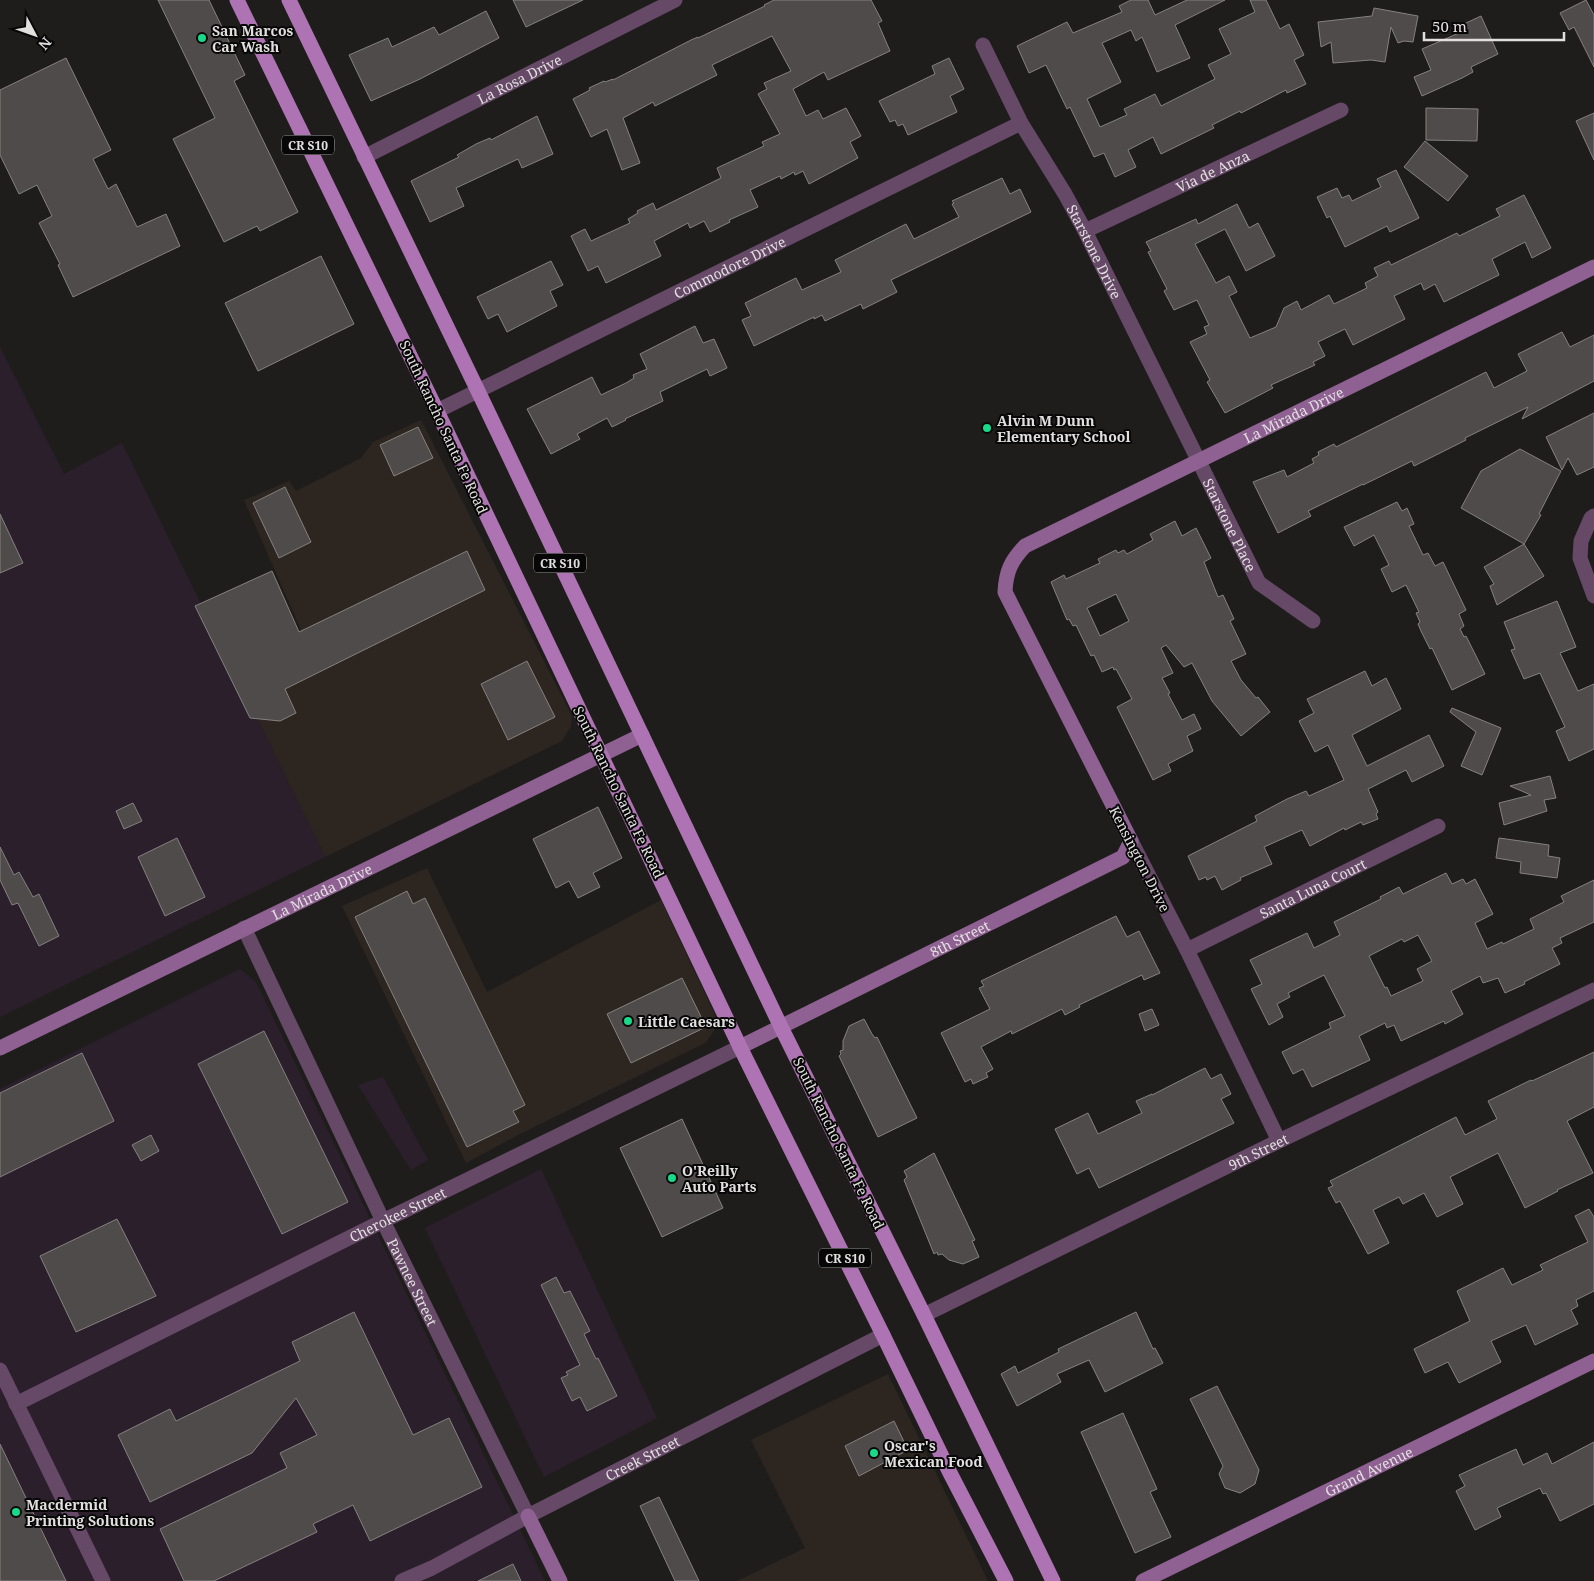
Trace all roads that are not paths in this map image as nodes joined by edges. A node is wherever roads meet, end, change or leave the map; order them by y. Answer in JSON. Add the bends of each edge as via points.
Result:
{"nodes":[{"id":1,"x":237,"y":0,"type":"edge"},
{"id":2,"x":289,"y":0,"type":"edge"},
{"id":3,"x":675,"y":0,"type":"edge"},
{"id":4,"x":983,"y":45,"type":"dead end"},
{"id":5,"x":1341,"y":110,"type":"dead end"},
{"id":6,"x":1021,"y":123,"type":"junction"},
{"id":7,"x":364,"y":157,"type":"junction"},
{"id":8,"x":1085,"y":231,"type":"junction"},
{"id":9,"x":1594,"y":267,"type":"edge"},
{"id":10,"x":478,"y":391,"type":"junction"},
{"id":11,"x":437,"y":411,"type":"junction"},
{"id":12,"x":1199,"y":462,"type":"junction"},
{"id":13,"x":1594,"y":516,"type":"edge"},
{"id":14,"x":1006,"y":577,"type":"joint"},
{"id":15,"x":1594,"y":596,"type":"edge"},
{"id":16,"x":1313,"y":621,"type":"dead end"},
{"id":17,"x":642,"y":735,"type":"junction"},
{"id":18,"x":601,"y":754,"type":"junction"},
{"id":19,"x":1438,"y":826,"type":"dead end"},
{"id":20,"x":1132,"y":841,"type":"junction"},
{"id":21,"x":244,"y":928,"type":"junction"},
{"id":22,"x":1187,"y":950,"type":"junction"},
{"id":23,"x":1594,"y":990,"type":"edge"},
{"id":24,"x":781,"y":1027,"type":"junction"},
{"id":25,"x":740,"y":1047,"type":"junction"},
{"id":26,"x":0,"y":1048,"type":"edge"},
{"id":27,"x":1278,"y":1141,"type":"junction"},
{"id":28,"x":383,"y":1221,"type":"junction"},
{"id":29,"x":924,"y":1315,"type":"junction"},
{"id":30,"x":883,"y":1335,"type":"junction"},
{"id":31,"x":1594,"y":1361,"type":"edge"},
{"id":32,"x":0,"y":1370,"type":"edge"},
{"id":33,"x":16,"y":1404,"type":"junction"},
{"id":34,"x":528,"y":1516,"type":"junction"},
{"id":35,"x":103,"y":1581,"type":"edge"},
{"id":36,"x":402,"y":1581,"type":"edge"},
{"id":37,"x":560,"y":1581,"type":"edge"},
{"id":38,"x":1006,"y":1581,"type":"edge"},
{"id":39,"x":1053,"y":1581,"type":"edge"},
{"id":40,"x":1143,"y":1581,"type":"edge"}],
"edges":[{"from":1,"to":11,"type":"main road","name":"South Rancho Santa Fe Road","number":"CR S10"},
{"from":2,"to":7,"type":"main road","name":"South Rancho Santa Fe Road","number":"CR S10"},
{"from":3,"to":7,"type":"street","name":"La Rosa Drive"},
{"from":4,"to":6,"type":"street","name":"Starstone Drive"},
{"from":5,"to":8,"type":"street","name":"Via de Anza"},
{"from":6,"to":8,"type":"street","name":"Starstone Drive"},
{"from":6,"to":10,"type":"street","name":"Commodore Drive"},
{"from":7,"to":10,"type":"main road","name":"South Rancho Santa Fe Road","number":"CR S10"},
{"from":8,"to":12,"type":"street","name":"Starstone Drive"},
{"from":9,"to":12,"type":"street","name":"La Mirada Drive"},
{"from":10,"to":11,"type":"street","name":"Commodore Drive"},
{"from":10,"to":17,"type":"main road","name":"South Rancho Santa Fe Road","number":"CR S10"},
{"from":11,"to":18,"type":"main road","name":"South Rancho Santa Fe Road","number":"CR S10"},
{"from":12,"to":14,"type":"street","name":"La Mirada Drive","via":[[1025,546],[1014,557]]},
{"from":12,"to":16,"type":"street","name":"Starstone Place","via":[[1259,583]]},
{"from":13,"to":15,"type":"street","via":[[1581,541],[1580,558]]},
{"from":14,"to":20,"type":"street","name":"Kensington Drive","via":[[1006,592]]},
{"from":17,"to":18,"type":"street","name":"La Mirada Drive"},
{"from":17,"to":24,"type":"main road","name":"South Rancho Santa Fe Road","number":"CR S10"},
{"from":18,"to":21,"type":"street","name":"La Mirada Drive"},
{"from":18,"to":25,"type":"main road","name":"South Rancho Santa Fe Road","number":"CR S10"},
{"from":19,"to":22,"type":"street","name":"Santa Luna Court"},
{"from":20,"to":22,"type":"street","name":"Kensington Drive"},
{"from":20,"to":24,"type":"street","name":"8th Street","via":[[1123,857]]},
{"from":21,"to":26,"type":"street","name":"La Mirada Drive"},
{"from":21,"to":28,"type":"street","name":"Pawnee Street"},
{"from":22,"to":27,"type":"street","name":"Kensington Drive"},
{"from":23,"to":27,"type":"street","name":"9th Street"},
{"from":24,"to":25,"type":"street","name":"Cherokee Street"},
{"from":24,"to":29,"type":"main road","name":"South Rancho Santa Fe Road","number":"CR S10"},
{"from":25,"to":28,"type":"street","name":"Cherokee Street"},
{"from":25,"to":30,"type":"main road","name":"South Rancho Santa Fe Road","number":"CR S10"},
{"from":27,"to":29,"type":"street","name":"9th Street"},
{"from":28,"to":33,"type":"street","name":"Cherokee Street"},
{"from":28,"to":34,"type":"street","name":"Pawnee Street"},
{"from":29,"to":39,"type":"main road","name":"South Rancho Santa Fe Road","number":"CR S10"},
{"from":30,"to":34,"type":"street","name":"Creek Street"},
{"from":30,"to":38,"type":"main road","name":"South Rancho Santa Fe Road","number":"CR S10"},
{"from":31,"to":40,"type":"street","name":"Grand Avenue"},
{"from":32,"to":33,"type":"street"},
{"from":33,"to":35,"type":"street"},
{"from":34,"to":36,"type":"street","name":"Creek Street"},
{"from":34,"to":37,"type":"street","name":"Pawnee Street"}]}
